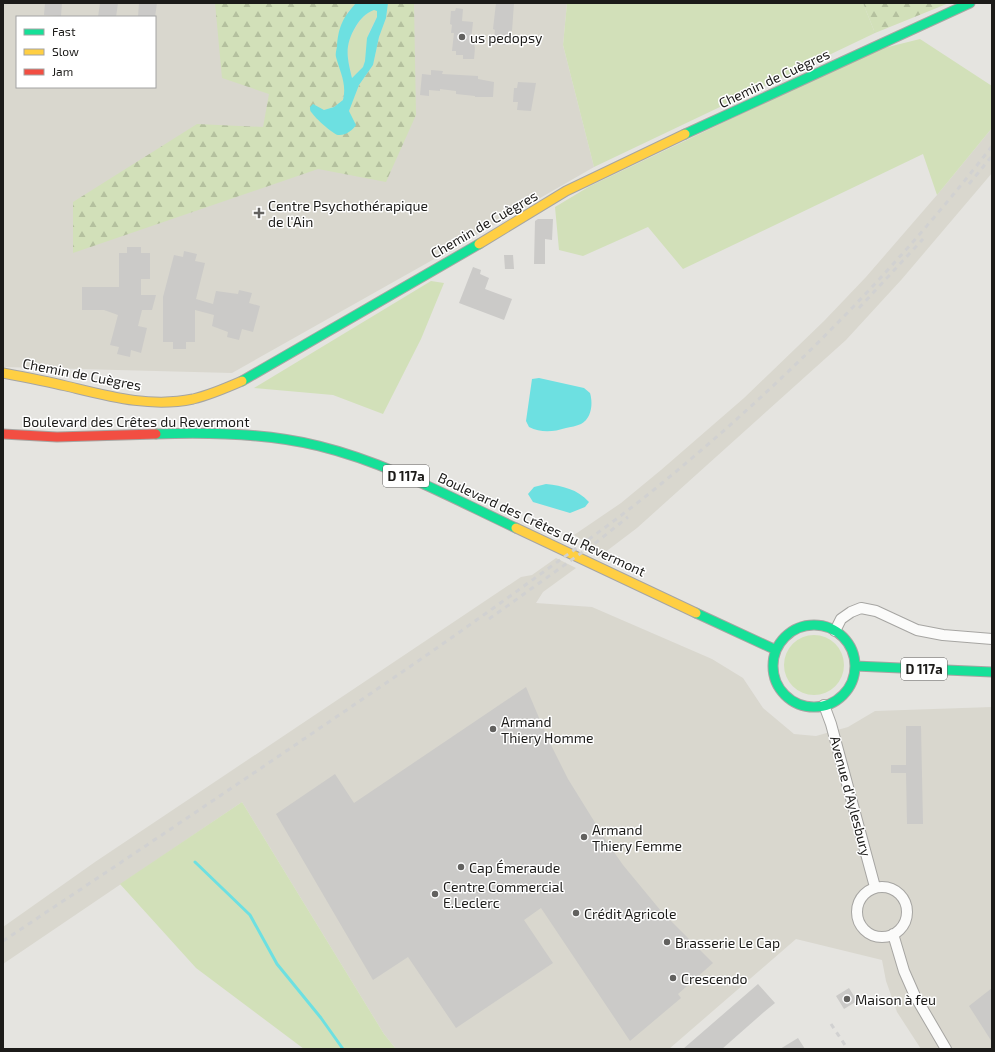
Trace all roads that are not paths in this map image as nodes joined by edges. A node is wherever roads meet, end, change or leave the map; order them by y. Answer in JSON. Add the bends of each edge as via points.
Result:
{"nodes":[{"id":1,"x":970,"y":3,"type":"edge"},
{"id":2,"x":3,"y":373,"type":"edge"},
{"id":3,"x":3,"y":434,"type":"edge"},
{"id":4,"x":835,"y":631,"type":"junction"},
{"id":5,"x":992,"y":639,"type":"edge"},
{"id":6,"x":776,"y":650,"type":"junction"},
{"id":7,"x":855,"y":666,"type":"junction"},
{"id":8,"x":992,"y":672,"type":"edge"},
{"id":9,"x":824,"y":705,"type":"junction"},
{"id":10,"x":875,"y":887,"type":"junction"},
{"id":11,"x":892,"y":934,"type":"junction"},
{"id":12,"x":946,"y":1049,"type":"edge"}],
"edges":[{"from":1,"to":2,"type":"main road","name":"Chemin de Cuègres","via":[[566,191],[246,379],[212,394],[173,402],[135,401]]},
{"from":3,"to":6,"type":"main road","name":"Boulevard des Crêtes du Revermont","number":"D 117a","via":[[56,437],[214,432],[258,435],[339,451],[434,489]]},
{"from":4,"to":5,"type":"street","via":[[841,619],[861,608],[876,611],[917,630]]},
{"from":4,"to":6,"type":"main road","via":[[822,626],[808,625],[784,638]]},
{"from":4,"to":7,"type":"main road","via":[[846,640],[853,652]]},
{"from":6,"to":9,"type":"main road","via":[[773,663],[779,687],[799,704]]},
{"from":7,"to":8,"type":"main road","number":"D 117a"},
{"from":7,"to":9,"type":"main road","via":[[853,679],[846,691],[836,700]]},
{"from":9,"to":10,"type":"street","name":"Avenue d'Aylesbury"},
{"from":10,"to":11,"type":"street","via":[[884,886],[892,889],[905,901],[907,909],[904,925]]},
{"from":10,"to":11,"type":"street","via":[[862,895],[858,902],[857,917],[865,931],[871,934]]},
{"from":11,"to":12,"type":"street","via":[[914,996]]}]}
